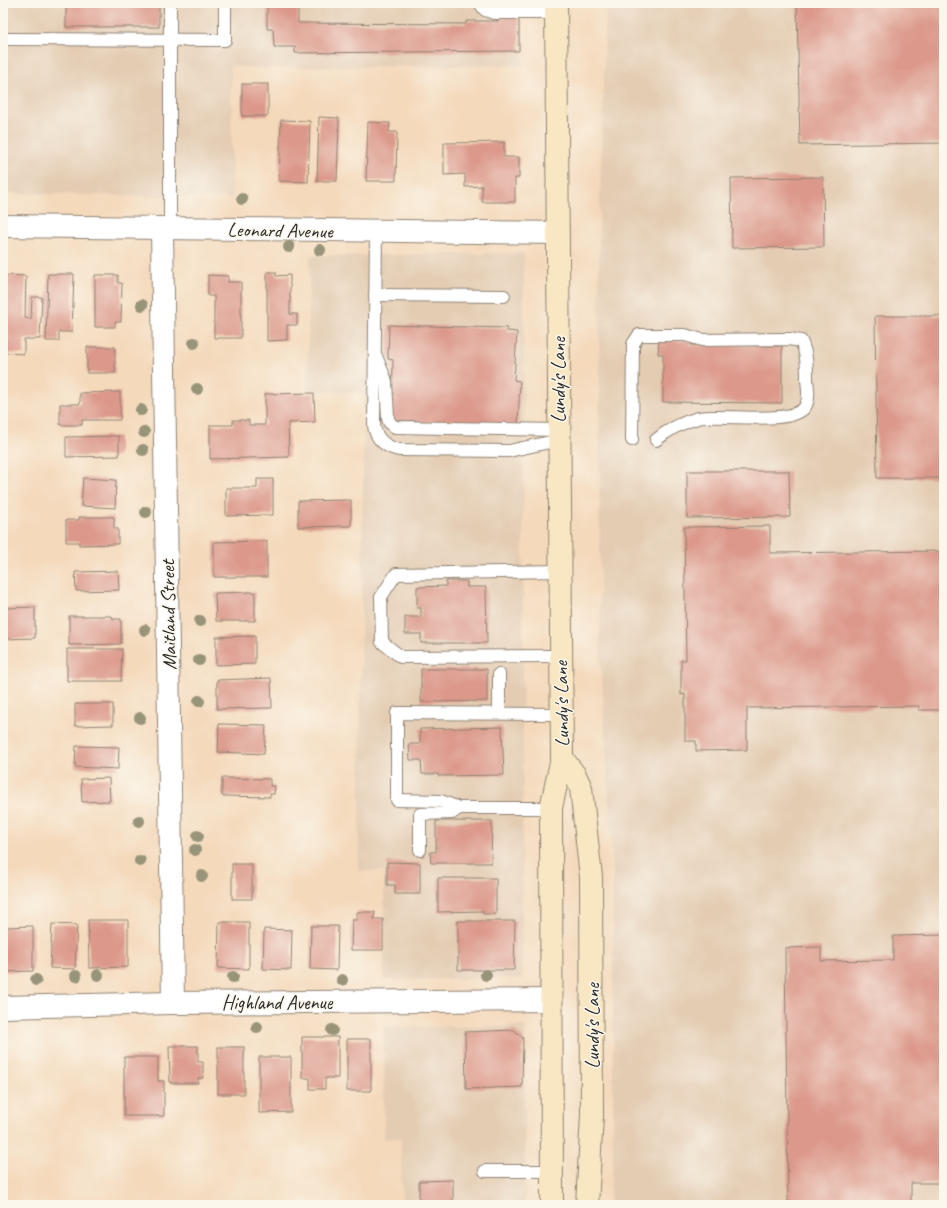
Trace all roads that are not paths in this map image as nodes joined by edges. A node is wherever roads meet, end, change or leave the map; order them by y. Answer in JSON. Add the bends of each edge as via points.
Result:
{"nodes":[{"id":1,"x":170,"y":3,"type":"edge"},
{"id":2,"x":225,"y":3,"type":"edge"},
{"id":3,"x":480,"y":3,"type":"edge"},
{"id":4,"x":556,"y":8,"type":"edge"},
{"id":5,"x":3,"y":39,"type":"edge"},
{"id":6,"x":170,"y":40,"type":"junction"},
{"id":7,"x":3,"y":226,"type":"edge"},
{"id":8,"x":166,"y":228,"type":"junction"},
{"id":9,"x":376,"y":231,"type":"junction"},
{"id":10,"x":557,"y":233,"type":"junction"},
{"id":11,"x":375,"y":294,"type":"junction"},
{"id":12,"x":504,"y":296,"type":"dead end"},
{"id":13,"x":374,"y":353,"type":"junction"},
{"id":14,"x":559,"y":435,"type":"junction"},
{"id":15,"x":632,"y":440,"type":"dead end"},
{"id":16,"x":656,"y":440,"type":"dead end"},
{"id":17,"x":560,"y":570,"type":"junction"},
{"id":18,"x":560,"y":656,"type":"junction"},
{"id":19,"x":499,"y":674,"type":"dead end"},
{"id":20,"x":499,"y":713,"type":"junction"},
{"id":21,"x":561,"y":714,"type":"junction"},
{"id":22,"x":562,"y":758,"type":"junction"},
{"id":23,"x":460,"y":808,"type":"junction"},
{"id":24,"x":550,"y":808,"type":"junction"},
{"id":25,"x":420,"y":850,"type":"dead end"},
{"id":26,"x":551,"y":1000,"type":"junction"},
{"id":27,"x":173,"y":1003,"type":"junction"},
{"id":28,"x":3,"y":1007,"type":"edge"},
{"id":29,"x":485,"y":1171,"type":"dead end"},
{"id":30,"x":552,"y":1171,"type":"junction"},
{"id":31,"x":552,"y":1205,"type":"edge"},
{"id":32,"x":587,"y":1205,"type":"edge"}],
"edges":[{"from":1,"to":6,"type":"lane"},
{"from":2,"to":6,"type":"lane","via":[[225,40]]},
{"from":3,"to":4,"type":"lane","via":[[485,10],[494,13]]},
{"from":4,"to":10,"type":"main road","name":"Lundy's Lane"},
{"from":5,"to":6,"type":"lane"},
{"from":6,"to":8,"type":"lane"},
{"from":7,"to":8,"type":"street","name":"Leonard Avenue"},
{"from":8,"to":9,"type":"street","name":"Leonard Avenue"},
{"from":8,"to":27,"type":"street","name":"Maitland Street"},
{"from":9,"to":10,"type":"street","name":"Leonard Avenue"},
{"from":9,"to":11,"type":"lane"},
{"from":10,"to":14,"type":"main road","name":"Lundy's Lane"},
{"from":11,"to":12,"type":"lane"},
{"from":11,"to":13,"type":"lane"},
{"from":13,"to":14,"type":"lane","via":[[386,381],[389,422],[396,427]]},
{"from":13,"to":14,"type":"lane","via":[[374,429],[382,442],[390,448],[509,451]]},
{"from":14,"to":17,"type":"main road","name":"Lundy's Lane"},
{"from":15,"to":16,"type":"lane","via":[[633,344],[639,335],[685,335],[702,340],[789,339],[802,342],[806,352],[808,397],[805,406],[797,413],[781,417],[700,418],[666,431]]},
{"from":17,"to":18,"type":"main road","name":"Lundy's Lane"},
{"from":17,"to":18,"type":"lane","via":[[396,574],[380,597],[382,642],[401,657]]},
{"from":18,"to":21,"type":"main road","name":"Lundy's Lane"},
{"from":19,"to":20,"type":"lane"},
{"from":20,"to":21,"type":"lane"},
{"from":20,"to":23,"type":"lane","via":[[397,713],[397,800],[441,801]]},
{"from":21,"to":22,"type":"main road","name":"Lundy's Lane"},
{"from":22,"to":24,"type":"main road","name":"Lundy's Lane"},
{"from":22,"to":32,"type":"main road","name":"Lundy's Lane","via":[[576,775],[582,792],[591,877],[592,1115]]},
{"from":23,"to":24,"type":"lane"},
{"from":23,"to":25,"type":"lane","via":[[452,813],[420,814]]},
{"from":24,"to":26,"type":"main road","name":"Lundy's Lane"},
{"from":26,"to":27,"type":"street","name":"Highland Avenue"},
{"from":26,"to":30,"type":"main road","name":"Lundy's Lane"},
{"from":27,"to":28,"type":"street","name":"Highland Avenue"},
{"from":29,"to":30,"type":"lane"},
{"from":30,"to":31,"type":"main road","name":"Lundy's Lane"}]}
